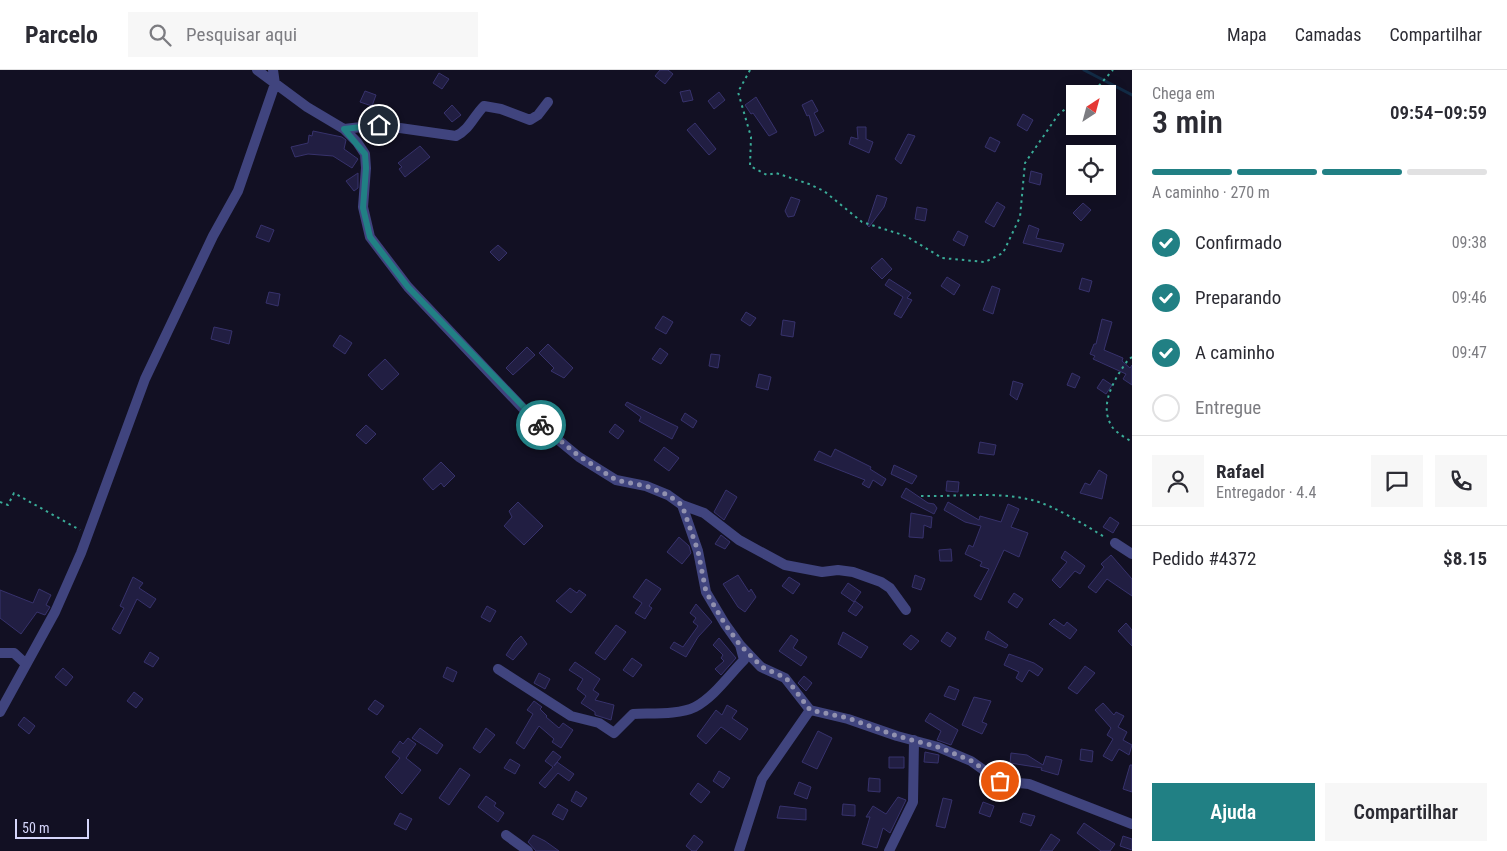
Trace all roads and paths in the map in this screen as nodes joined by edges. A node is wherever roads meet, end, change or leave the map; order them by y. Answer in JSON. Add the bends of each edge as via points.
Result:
{"nodes":[{"id":1,"x":257,"y":70,"type":"edge"},
{"id":2,"x":273,"y":70,"type":"edge"},
{"id":3,"x":750,"y":70,"type":"edge"},
{"id":4,"x":1112,"y":70,"type":"edge"},
{"id":5,"x":275,"y":84,"type":"junction"},
{"id":6,"x":1099,"y":85,"type":"edge"},
{"id":7,"x":548,"y":102,"type":"dead end"},
{"id":8,"x":1066,"y":108,"type":"edge"},
{"id":9,"x":344,"y":129,"type":"junction"},
{"id":10,"x":1132,"y":357,"type":"edge"},
{"id":11,"x":1132,"y":442,"type":"edge"},
{"id":12,"x":921,"y":496,"type":"dead end"},
{"id":13,"x":0,"y":502,"type":"edge"},
{"id":14,"x":682,"y":505,"type":"junction"},
{"id":15,"x":88,"y":534,"type":"junction"},
{"id":16,"x":1115,"y":543,"type":"joint"},
{"id":17,"x":1132,"y":554,"type":"edge"},
{"id":18,"x":906,"y":610,"type":"dead end"},
{"id":19,"x":740,"y":645,"type":"junction"},
{"id":20,"x":32,"y":652,"type":"junction"},
{"id":21,"x":0,"y":653,"type":"edge"},
{"id":22,"x":14,"y":653,"type":"junction"},
{"id":23,"x":26,"y":664,"type":"junction"},
{"id":24,"x":498,"y":669,"type":"dead end"},
{"id":25,"x":810,"y":710,"type":"junction"},
{"id":26,"x":0,"y":712,"type":"edge"},
{"id":27,"x":914,"y":740,"type":"junction"},
{"id":28,"x":1132,"y":824,"type":"edge"},
{"id":29,"x":506,"y":835,"type":"dead end"},
{"id":30,"x":528,"y":851,"type":"edge"},
{"id":31,"x":739,"y":851,"type":"edge"},
{"id":32,"x":889,"y":851,"type":"edge"}],
"edges":[{"from":1,"to":5,"type":"street"},
{"from":2,"to":5,"type":"street"},
{"from":3,"to":8,"type":"path","via":[[738,92],[751,137],[750,166],[767,175],[776,174],[824,191],[862,222],[906,236],[942,258],[974,262],[985,262],[1003,253],[1020,216],[1025,163],[1058,114]]},
{"from":4,"to":6,"type":"path"},
{"from":5,"to":9,"type":"street"},
{"from":5,"to":15,"type":"street","via":[[238,191],[145,379]]},
{"from":7,"to":9,"type":"street","via":[[530,120],[484,106],[465,132],[456,136],[379,125]]},
{"from":9,"to":14,"type":"street","via":[[365,154],[363,208],[370,237],[408,287],[534,420],[579,456],[616,480],[646,486]]},
{"from":10,"to":11,"type":"path","via":[[1112,385],[1106,414],[1114,428]]},
{"from":12,"to":16,"type":"path","via":[[987,495],[1034,500],[1083,523]]},
{"from":13,"to":15,"type":"path","via":[[8,505],[14,493]]},
{"from":14,"to":18,"type":"street","via":[[704,513],[739,540],[785,565],[822,572],[853,572],[881,582],[890,588]]},
{"from":14,"to":19,"type":"street","via":[[698,551],[706,592]]},
{"from":15,"to":20,"type":"street","via":[[55,612]]},
{"from":16,"to":17,"type":"street"},
{"from":19,"to":24,"type":"street","via":[[744,660],[706,700],[694,708],[633,714],[614,733],[598,723],[570,716]]},
{"from":19,"to":25,"type":"street","via":[[762,667],[786,678]]},
{"from":20,"to":22,"type":"street"},
{"from":20,"to":23,"type":"street"},
{"from":21,"to":22,"type":"street"},
{"from":22,"to":23,"type":"street"},
{"from":23,"to":26,"type":"street"},
{"from":25,"to":27,"type":"street","via":[[848,718]]},
{"from":25,"to":31,"type":"street","via":[[762,779]]},
{"from":27,"to":28,"type":"street","via":[[972,761],[1000,781],[1029,784]]},
{"from":27,"to":32,"type":"street","via":[[913,802]]},
{"from":29,"to":30,"type":"street"}]}
